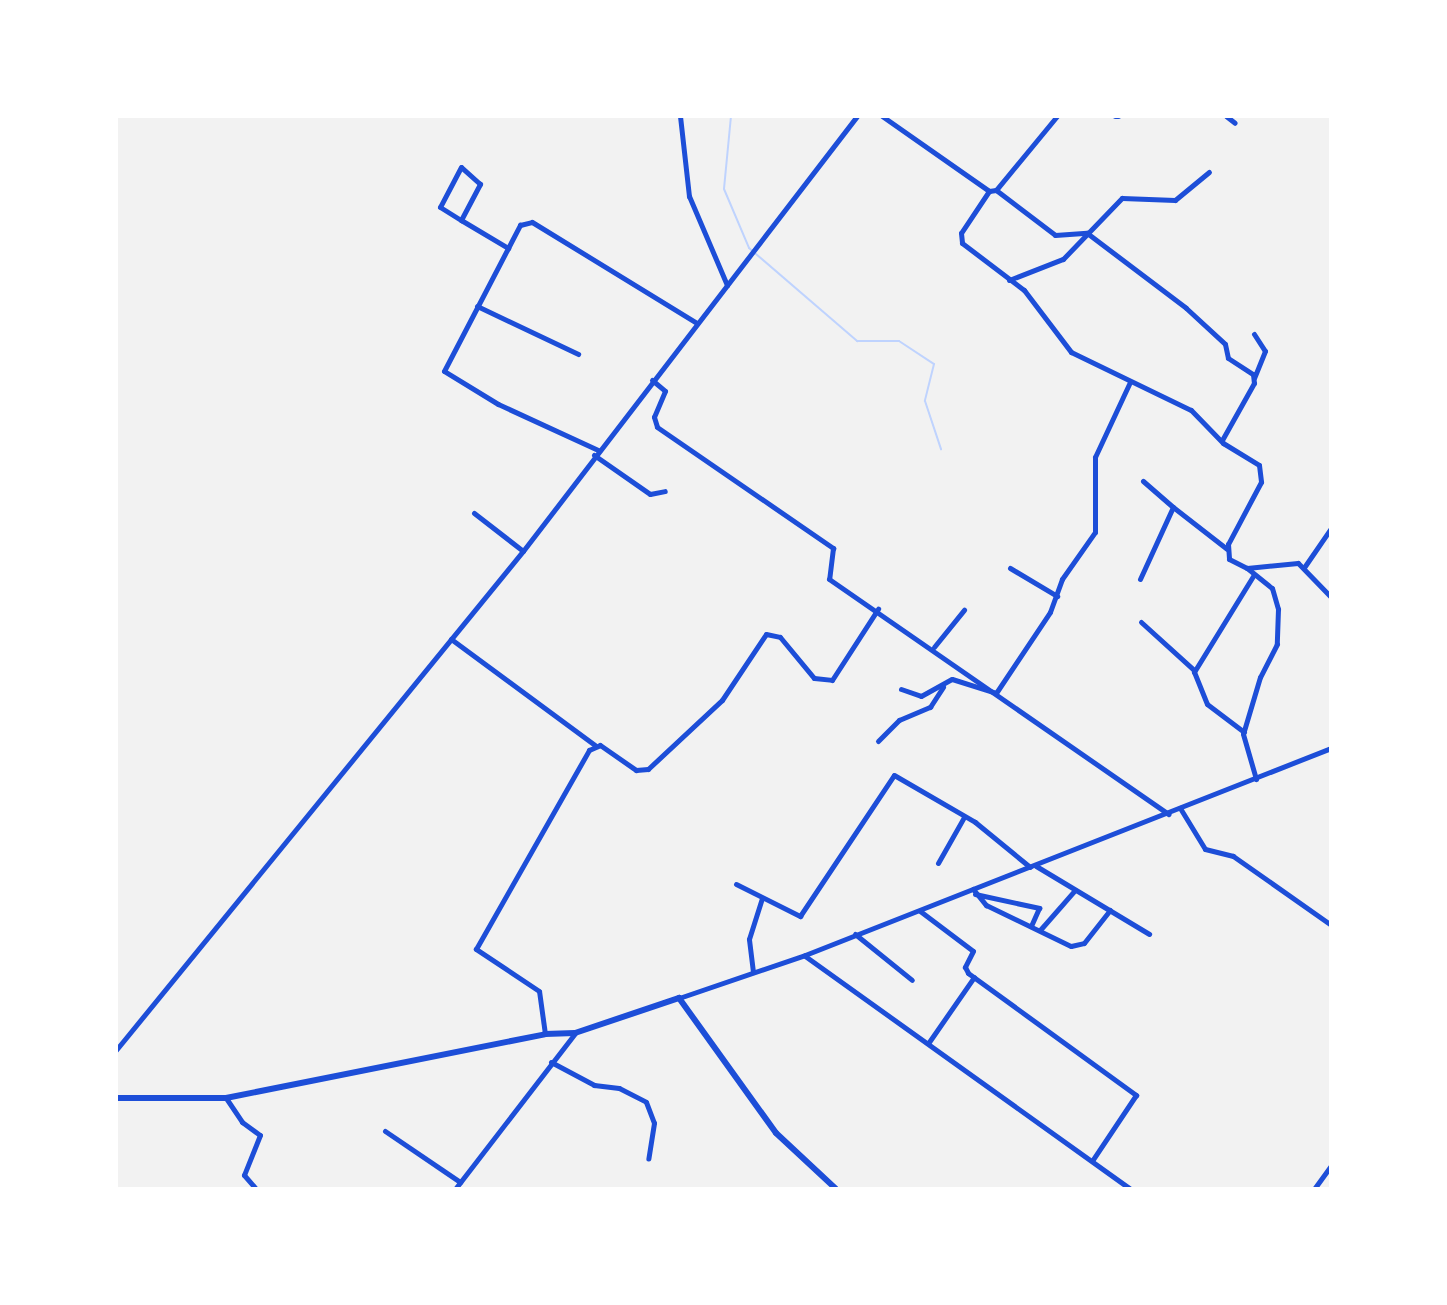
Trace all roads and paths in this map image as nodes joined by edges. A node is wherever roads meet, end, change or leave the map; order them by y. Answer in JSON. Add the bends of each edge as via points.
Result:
{"nodes":[{"id":1,"x":680,"y":116,"type":"edge"},
{"id":2,"x":857,"y":116,"type":"edge"},
{"id":3,"x":882,"y":116,"type":"edge"},
{"id":4,"x":1057,"y":116,"type":"edge"},
{"id":5,"x":1226,"y":116,"type":"edge"},
{"id":6,"x":1235,"y":123,"type":"dead end"},
{"id":7,"x":1209,"y":172,"type":"dead end"},
{"id":8,"x":993,"y":190,"type":"junction"},
{"id":9,"x":461,"y":220,"type":"junction"},
{"id":10,"x":1089,"y":234,"type":"junction"},
{"id":11,"x":508,"y":248,"type":"junction"},
{"id":12,"x":1008,"y":280,"type":"junction"},
{"id":13,"x":727,"y":285,"type":"junction"},
{"id":14,"x":477,"y":306,"type":"junction"},
{"id":15,"x":697,"y":323,"type":"junction"},
{"id":16,"x":1254,"y":334,"type":"dead end"},
{"id":17,"x":578,"y":354,"type":"dead end"},
{"id":18,"x":1254,"y":379,"type":"junction"},
{"id":19,"x":652,"y":380,"type":"junction"},
{"id":20,"x":1130,"y":382,"type":"junction"},
{"id":21,"x":1222,"y":440,"type":"junction"},
{"id":22,"x":596,"y":452,"type":"junction"},
{"id":23,"x":1143,"y":481,"type":"dead end"},
{"id":24,"x":665,"y":491,"type":"dead end"},
{"id":25,"x":1173,"y":507,"type":"junction"},
{"id":26,"x":474,"y":513,"type":"dead end"},
{"id":27,"x":1331,"y":528,"type":"edge"},
{"id":28,"x":1227,"y":549,"type":"junction"},
{"id":29,"x":523,"y":551,"type":"junction"},
{"id":30,"x":1305,"y":566,"type":"junction"},
{"id":31,"x":1010,"y":568,"type":"dead end"},
{"id":32,"x":1247,"y":568,"type":"junction"},
{"id":33,"x":1253,"y":576,"type":"junction"},
{"id":34,"x":1140,"y":579,"type":"dead end"},
{"id":35,"x":1057,"y":596,"type":"junction"},
{"id":36,"x":1331,"y":597,"type":"edge"},
{"id":37,"x":878,"y":609,"type":"junction"},
{"id":38,"x":964,"y":610,"type":"dead end"},
{"id":39,"x":1141,"y":622,"type":"dead end"},
{"id":40,"x":451,"y":639,"type":"junction"},
{"id":41,"x":934,"y":647,"type":"junction"},
{"id":42,"x":1194,"y":670,"type":"junction"},
{"id":43,"x":943,"y":686,"type":"junction"},
{"id":44,"x":901,"y":689,"type":"dead end"},
{"id":45,"x":996,"y":693,"type":"junction"},
{"id":46,"x":1244,"y":732,"type":"junction"},
{"id":47,"x":878,"y":741,"type":"dead end"},
{"id":48,"x":596,"y":745,"type":"junction"},
{"id":49,"x":1331,"y":748,"type":"edge"},
{"id":50,"x":1256,"y":779,"type":"junction"},
{"id":51,"x":1180,"y":808,"type":"junction"},
{"id":52,"x":1169,"y":814,"type":"junction"},
{"id":53,"x":964,"y":817,"type":"junction"},
{"id":54,"x":938,"y":863,"type":"dead end"},
{"id":55,"x":1032,"y":866,"type":"junction"},
{"id":56,"x":736,"y":884,"type":"dead end"},
{"id":57,"x":1075,"y":890,"type":"junction"},
{"id":58,"x":974,"y":892,"type":"junction"},
{"id":59,"x":762,"y":898,"type":"junction"},
{"id":60,"x":1110,"y":910,"type":"junction"},
{"id":61,"x":919,"y":911,"type":"junction"},
{"id":62,"x":1331,"y":925,"type":"edge"},
{"id":63,"x":1031,"y":926,"type":"junction"},
{"id":64,"x":1040,"y":930,"type":"junction"},
{"id":65,"x":854,"y":933,"type":"junction"},
{"id":66,"x":1149,"y":934,"type":"dead end"},
{"id":67,"x":805,"y":955,"type":"junction"},
{"id":68,"x":753,"y":972,"type":"junction"},
{"id":69,"x":974,"y":977,"type":"junction"},
{"id":70,"x":912,"y":980,"type":"dead end"},
{"id":71,"x":679,"y":998,"type":"junction"},
{"id":72,"x":575,"y":1033,"type":"junction"},
{"id":73,"x":545,"y":1034,"type":"junction"},
{"id":74,"x":929,"y":1042,"type":"junction"},
{"id":75,"x":116,"y":1050,"type":"edge"},
{"id":76,"x":551,"y":1062,"type":"junction"},
{"id":77,"x":116,"y":1098,"type":"edge"},
{"id":78,"x":226,"y":1098,"type":"junction"},
{"id":79,"x":385,"y":1131,"type":"dead end"},
{"id":80,"x":648,"y":1159,"type":"dead end"},
{"id":81,"x":1092,"y":1161,"type":"junction"},
{"id":82,"x":1331,"y":1166,"type":"edge"},
{"id":83,"x":460,"y":1182,"type":"junction"},
{"id":84,"x":256,"y":1189,"type":"edge"},
{"id":85,"x":455,"y":1189,"type":"edge"},
{"id":86,"x":836,"y":1189,"type":"edge"},
{"id":87,"x":1130,"y":1189,"type":"edge"},
{"id":88,"x":1314,"y":1189,"type":"edge"}],
"edges":[{"from":1,"to":13,"type":"street","via":[[689,196]]},
{"from":2,"to":13,"type":"street"},
{"from":3,"to":8,"type":"street"},
{"from":4,"to":8,"type":"street"},
{"from":5,"to":6,"type":"street"},
{"from":7,"to":10,"type":"street","via":[[1175,200],[1122,198]]},
{"from":8,"to":10,"type":"street","via":[[1055,235]]},
{"from":8,"to":12,"type":"street","via":[[960,238]]},
{"from":9,"to":9,"type":"street","via":[[480,184],[461,167],[440,207]]},
{"from":9,"to":11,"type":"street"},
{"from":10,"to":12,"type":"street","via":[[1055,264]]},
{"from":10,"to":18,"type":"street","via":[[1186,308],[1223,342],[1226,356]]},
{"from":11,"to":14,"type":"street"},
{"from":11,"to":15,"type":"street","via":[[520,225],[532,222]]},
{"from":12,"to":20,"type":"street","via":[[1024,290],[1071,352]]},
{"from":13,"to":15,"type":"street"},
{"from":14,"to":17,"type":"street"},
{"from":14,"to":22,"type":"street","via":[[446,374]]},
{"from":15,"to":19,"type":"street"},
{"from":16,"to":18,"type":"street","via":[[1265,351]]},
{"from":18,"to":21,"type":"street"},
{"from":19,"to":22,"type":"street"},
{"from":19,"to":37,"type":"street","via":[[665,391],[654,417],[657,427],[833,548],[829,579]]},
{"from":20,"to":21,"type":"street","via":[[1139,381],[1191,410]]},
{"from":20,"to":35,"type":"street","via":[[1095,457],[1095,532],[1062,579]]},
{"from":21,"to":28,"type":"street","via":[[1263,473]]},
{"from":22,"to":24,"type":"street","via":[[650,494]]},
{"from":22,"to":29,"type":"street"},
{"from":23,"to":25,"type":"street"},
{"from":25,"to":28,"type":"street"},
{"from":25,"to":34,"type":"street"},
{"from":26,"to":29,"type":"street"},
{"from":27,"to":30,"type":"street"},
{"from":28,"to":32,"type":"street","via":[[1232,563]]},
{"from":29,"to":40,"type":"street"},
{"from":30,"to":32,"type":"street","via":[[1283,561]]},
{"from":30,"to":36,"type":"street"},
{"from":31,"to":35,"type":"street"},
{"from":32,"to":33,"type":"street"},
{"from":33,"to":42,"type":"street"},
{"from":33,"to":46,"type":"street","via":[[1275,593],[1279,636]]},
{"from":35,"to":45,"type":"street"},
{"from":37,"to":41,"type":"street"},
{"from":37,"to":48,"type":"street","via":[[838,674],[826,681],[810,674],[780,637],[766,634],[722,700],[648,769],[636,770]]},
{"from":38,"to":41,"type":"street"},
{"from":39,"to":42,"type":"street"},
{"from":40,"to":48,"type":"street"},
{"from":40,"to":75,"type":"street"},
{"from":41,"to":45,"type":"street"},
{"from":42,"to":46,"type":"street","via":[[1207,704]]},
{"from":43,"to":44,"type":"street","via":[[921,696]]},
{"from":43,"to":45,"type":"street","via":[[952,679]]},
{"from":43,"to":47,"type":"street","via":[[930,707],[899,720]]},
{"from":45,"to":52,"type":"street"},
{"from":46,"to":50,"type":"street"},
{"from":48,"to":73,"type":"street","via":[[548,815],[476,949],[539,991]]},
{"from":49,"to":50,"type":"street"},
{"from":50,"to":51,"type":"street"},
{"from":51,"to":52,"type":"street"},
{"from":51,"to":62,"type":"street","via":[[1205,849],[1233,856]]},
{"from":52,"to":55,"type":"street"},
{"from":53,"to":54,"type":"street"},
{"from":53,"to":55,"type":"street"},
{"from":53,"to":59,"type":"street","via":[[894,775],[803,914],[793,916]]},
{"from":55,"to":57,"type":"street"},
{"from":55,"to":58,"type":"street"},
{"from":56,"to":59,"type":"street"},
{"from":57,"to":60,"type":"street"},
{"from":57,"to":64,"type":"street"},
{"from":58,"to":61,"type":"street"},
{"from":58,"to":63,"type":"street"},
{"from":58,"to":63,"type":"street","via":[[1039,908]]},
{"from":59,"to":68,"type":"street","via":[[749,939]]},
{"from":60,"to":64,"type":"street","via":[[1080,945]]},
{"from":60,"to":66,"type":"street"},
{"from":61,"to":65,"type":"street"},
{"from":61,"to":69,"type":"street","via":[[973,951],[965,967]]},
{"from":63,"to":64,"type":"street"},
{"from":65,"to":67,"type":"street"},
{"from":65,"to":70,"type":"street"},
{"from":67,"to":68,"type":"street"},
{"from":67,"to":74,"type":"street"},
{"from":68,"to":71,"type":"street"},
{"from":69,"to":74,"type":"street"},
{"from":69,"to":81,"type":"street","via":[[1136,1095]]},
{"from":71,"to":72,"type":"street"},
{"from":71,"to":86,"type":"street","via":[[776,1133]]},
{"from":72,"to":73,"type":"street"},
{"from":72,"to":76,"type":"street"},
{"from":73,"to":78,"type":"street"},
{"from":74,"to":81,"type":"street"},
{"from":76,"to":80,"type":"street","via":[[594,1085],[619,1088],[646,1102],[654,1123]]},
{"from":76,"to":83,"type":"street"},
{"from":77,"to":78,"type":"street"},
{"from":78,"to":84,"type":"street","via":[[242,1122],[260,1135],[244,1175]]},
{"from":79,"to":83,"type":"street"},
{"from":81,"to":87,"type":"street"},
{"from":82,"to":88,"type":"street"},
{"from":83,"to":85,"type":"street"}]}
